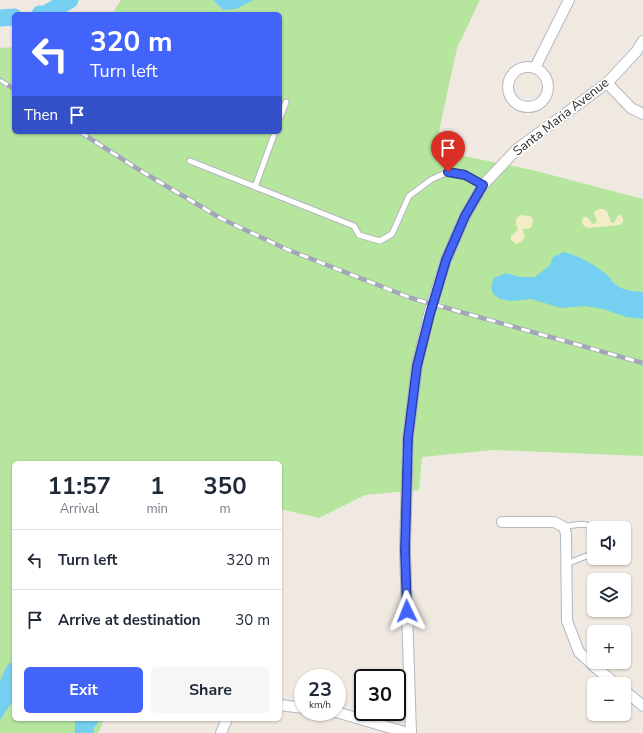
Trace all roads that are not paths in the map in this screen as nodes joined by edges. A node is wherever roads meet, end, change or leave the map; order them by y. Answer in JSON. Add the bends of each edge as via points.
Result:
{"nodes":[{"id":1,"x":569,"y":0,"type":"edge"},
{"id":2,"x":643,"y":41,"type":"edge"},
{"id":3,"x":535,"y":68,"type":"dead end"},
{"id":4,"x":607,"y":83,"type":"junction"},
{"id":5,"x":286,"y":102,"type":"dead end"},
{"id":6,"x":282,"y":113,"type":"edge"},
{"id":7,"x":643,"y":114,"type":"edge"},
{"id":8,"x":274,"y":134,"type":"edge"},
{"id":9,"x":190,"y":161,"type":"dead end"},
{"id":10,"x":483,"y":185,"type":"junction"},
{"id":11,"x":255,"y":187,"type":"junction"},
{"id":12,"x":502,"y":522,"type":"dead end"},
{"id":13,"x":587,"y":526,"type":"edge"},
{"id":14,"x":564,"y":527,"type":"junction"},
{"id":15,"x":587,"y":556,"type":"edge"},
{"id":16,"x":566,"y":564,"type":"junction"},
{"id":17,"x":607,"y":677,"type":"edge"},
{"id":18,"x":631,"y":696,"type":"edge"},
{"id":19,"x":282,"y":705,"type":"edge"},
{"id":20,"x":643,"y":706,"type":"edge"},
{"id":21,"x":294,"y":707,"type":"edge"},
{"id":22,"x":346,"y":715,"type":"edge"},
{"id":23,"x":226,"y":721,"type":"edge"},
{"id":24,"x":221,"y":733,"type":"edge"},
{"id":25,"x":408,"y":733,"type":"edge"},
{"id":26,"x":411,"y":733,"type":"edge"}],
"edges":[{"from":1,"to":3,"type":"street"},
{"from":2,"to":4,"type":"street","name":"Santa Maria Avenue"},
{"from":4,"to":7,"type":"street","via":[[631,108]]},
{"from":4,"to":10,"type":"street","name":"Santa Maria Avenue","via":[[517,149]]},
{"from":5,"to":6,"type":"lane"},
{"from":8,"to":11,"type":"lane"},
{"from":9,"to":11,"type":"lane"},
{"from":10,"to":11,"type":"lane","via":[[465,175],[448,172],[432,179],[409,196],[392,234],[380,241],[359,235],[354,226]]},
{"from":10,"to":26,"type":"street","name":"Santa Maria Avenue","via":[[465,216],[446,260],[416,374],[408,438],[405,550]]},
{"from":12,"to":14,"type":"street","via":[[554,522]]},
{"from":13,"to":14,"type":"lane","via":[[577,524]]},
{"from":14,"to":16,"type":"street"},
{"from":15,"to":16,"type":"lane"},
{"from":16,"to":17,"type":"street","via":[[567,621],[580,652]]},
{"from":18,"to":20,"type":"street"},
{"from":19,"to":21,"type":"street"},
{"from":22,"to":25,"type":"street"},
{"from":23,"to":24,"type":"street"}]}
